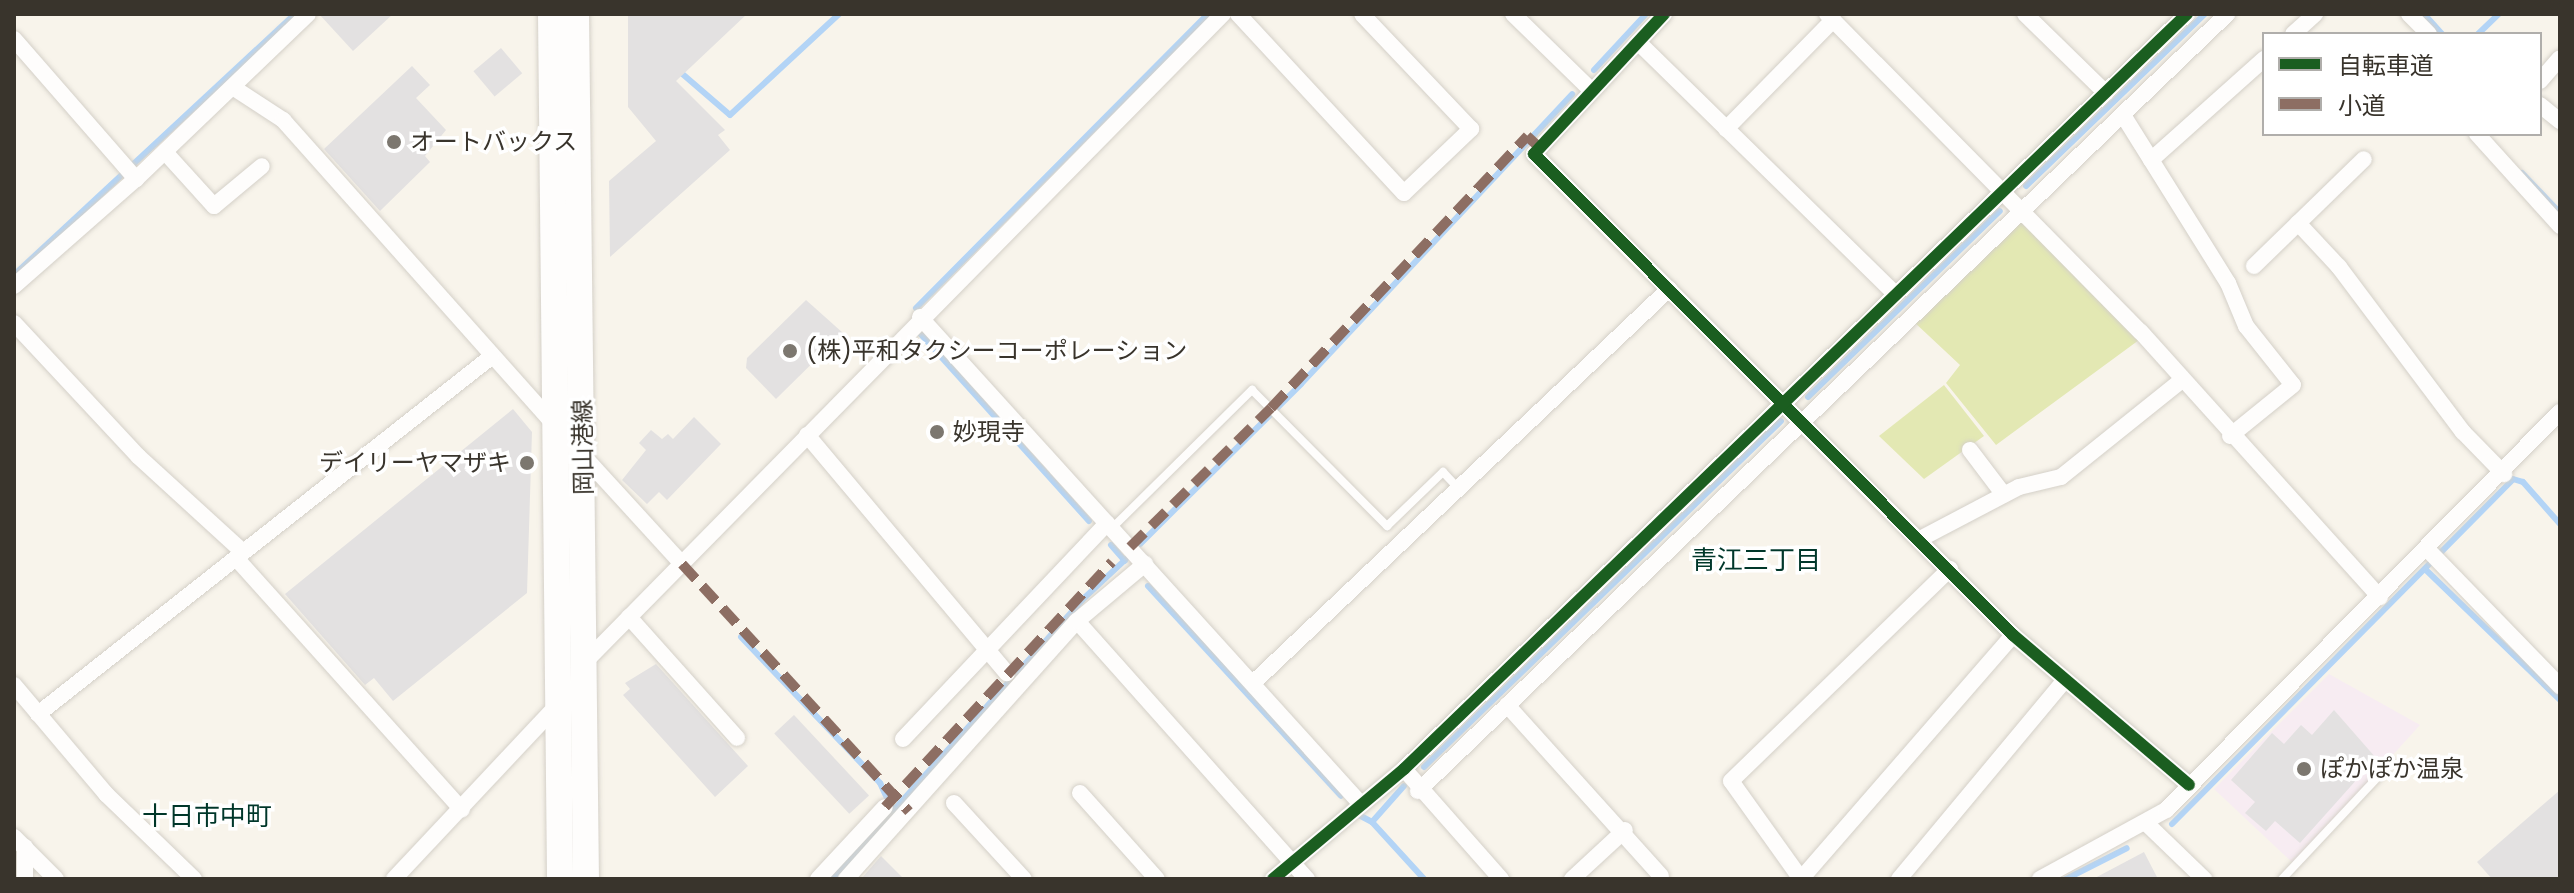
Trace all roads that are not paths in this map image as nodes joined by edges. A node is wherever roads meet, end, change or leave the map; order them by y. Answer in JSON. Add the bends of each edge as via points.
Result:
{"nodes":[{"id":1,"x":308,"y":14,"type":"edge"},
{"id":2,"x":551,"y":14,"type":"edge"},
{"id":3,"x":576,"y":14,"type":"edge"},
{"id":4,"x":1223,"y":14,"type":"edge"},
{"id":5,"x":1238,"y":14,"type":"edge"},
{"id":6,"x":1362,"y":14,"type":"edge"},
{"id":7,"x":1513,"y":14,"type":"edge"},
{"id":8,"x":1664,"y":14,"type":"edge"},
{"id":9,"x":2025,"y":14,"type":"edge"},
{"id":10,"x":2187,"y":14,"type":"edge"},
{"id":11,"x":2227,"y":14,"type":"edge"},
{"id":12,"x":2315,"y":14,"type":"edge"},
{"id":13,"x":2409,"y":14,"type":"edge"},
{"id":14,"x":1830,"y":17,"type":"edge"},
{"id":15,"x":2295,"y":32,"type":"edge"},
{"id":16,"x":2427,"y":32,"type":"edge"},
{"id":17,"x":14,"y":39,"type":"edge"},
{"id":18,"x":1638,"y":42,"type":"junction"},
{"id":19,"x":2560,"y":58,"type":"edge"},
{"id":20,"x":2262,"y":61,"type":"edge"},
{"id":21,"x":2542,"y":79,"type":"edge"},
{"id":22,"x":234,"y":88,"type":"junction"},
{"id":23,"x":1592,"y":91,"type":"junction"},
{"id":24,"x":2106,"y":93,"type":"junction"},
{"id":25,"x":2542,"y":107,"type":"edge"},
{"id":26,"x":2123,"y":115,"type":"junction"},
{"id":27,"x":2560,"y":121,"type":"edge"},
{"id":28,"x":1726,"y":129,"type":"junction"},
{"id":29,"x":2483,"y":136,"type":"edge"},
{"id":30,"x":165,"y":152,"type":"junction"},
{"id":31,"x":2364,"y":159,"type":"dead end"},
{"id":32,"x":2151,"y":160,"type":"junction"},
{"id":33,"x":262,"y":166,"type":"dead end"},
{"id":34,"x":129,"y":172,"type":"junction"},
{"id":35,"x":2006,"y":191,"type":"junction"},
{"id":36,"x":2024,"y":210,"type":"junction"},
{"id":37,"x":2298,"y":223,"type":"junction"},
{"id":38,"x":2560,"y":226,"type":"edge"},
{"id":39,"x":2254,"y":266,"type":"dead end"},
{"id":40,"x":14,"y":286,"type":"edge"},
{"id":41,"x":1669,"y":289,"type":"junction"},
{"id":42,"x":1894,"y":293,"type":"junction"},
{"id":43,"x":920,"y":317,"type":"junction"},
{"id":44,"x":14,"y":323,"type":"edge"},
{"id":45,"x":491,"y":357,"type":"junction"},
{"id":46,"x":2182,"y":380,"type":"junction"},
{"id":47,"x":1787,"y":401,"type":"junction"},
{"id":48,"x":2560,"y":412,"type":"edge"},
{"id":49,"x":1804,"y":418,"type":"junction"},
{"id":50,"x":556,"y":427,"type":"junction"},
{"id":51,"x":807,"y":435,"type":"junction"},
{"id":52,"x":2230,"y":436,"type":"junction"},
{"id":53,"x":1970,"y":450,"type":"dead end"},
{"id":54,"x":583,"y":455,"type":"junction"},
{"id":55,"x":2504,"y":474,"type":"junction"},
{"id":56,"x":1458,"y":489,"type":"junction"},
{"id":57,"x":2004,"y":495,"type":"junction"},
{"id":58,"x":1110,"y":526,"type":"junction"},
{"id":59,"x":1920,"y":539,"type":"junction"},
{"id":60,"x":240,"y":555,"type":"junction"},
{"id":61,"x":2433,"y":555,"type":"junction"},
{"id":62,"x":682,"y":564,"type":"junction"},
{"id":63,"x":1145,"y":564,"type":"junction"},
{"id":64,"x":1950,"y":569,"type":"junction"},
{"id":65,"x":2380,"y":597,"type":"junction"},
{"id":66,"x":629,"y":617,"type":"junction"},
{"id":67,"x":1077,"y":621,"type":"junction"},
{"id":68,"x":2013,"y":635,"type":"junction"},
{"id":69,"x":984,"y":648,"type":"junction"},
{"id":70,"x":586,"y":661,"type":"junction"},
{"id":71,"x":1007,"y":673,"type":"dead end"},
{"id":72,"x":2065,"y":680,"type":"junction"},
{"id":73,"x":1253,"y":683,"type":"junction"},
{"id":74,"x":14,"y":685,"type":"edge"},
{"id":75,"x":2560,"y":686,"type":"edge"},
{"id":76,"x":560,"y":702,"type":"junction"},
{"id":77,"x":1507,"y":705,"type":"junction"},
{"id":78,"x":38,"y":714,"type":"junction"},
{"id":79,"x":737,"y":738,"type":"dead end"},
{"id":80,"x":903,"y":739,"type":"dead end"},
{"id":81,"x":2391,"y":763,"type":"dead end"},
{"id":82,"x":1404,"y":769,"type":"junction"},
{"id":83,"x":2189,"y":785,"type":"junction"},
{"id":84,"x":1418,"y":791,"type":"junction"},
{"id":85,"x":1080,"y":793,"type":"dead end"},
{"id":86,"x":954,"y":803,"type":"dead end"},
{"id":87,"x":1360,"y":803,"type":"junction"},
{"id":88,"x":885,"y":807,"type":"dead end"},
{"id":89,"x":462,"y":810,"type":"junction"},
{"id":90,"x":2146,"y":823,"type":"junction"},
{"id":91,"x":1625,"y":830,"type":"junction"},
{"id":92,"x":20,"y":842,"type":"edge"},
{"id":93,"x":1291,"y":862,"type":"junction"},
{"id":94,"x":1661,"y":878,"type":"edge"},
{"id":95,"x":25,"y":879,"type":"edge"},
{"id":96,"x":56,"y":879,"type":"edge"},
{"id":97,"x":194,"y":879,"type":"edge"},
{"id":98,"x":394,"y":879,"type":"edge"},
{"id":99,"x":560,"y":879,"type":"edge"},
{"id":100,"x":586,"y":879,"type":"edge"},
{"id":101,"x":818,"y":879,"type":"edge"},
{"id":102,"x":846,"y":879,"type":"edge"},
{"id":103,"x":1024,"y":879,"type":"edge"},
{"id":104,"x":1157,"y":879,"type":"edge"},
{"id":105,"x":1273,"y":879,"type":"edge"},
{"id":106,"x":1307,"y":879,"type":"edge"},
{"id":107,"x":1501,"y":879,"type":"edge"},
{"id":108,"x":1572,"y":879,"type":"edge"},
{"id":109,"x":1801,"y":879,"type":"edge"},
{"id":110,"x":1899,"y":879,"type":"edge"},
{"id":111,"x":2040,"y":879,"type":"edge"},
{"id":112,"x":2204,"y":879,"type":"edge"},
{"id":113,"x":2282,"y":879,"type":"edge"}],
"edges":[{"from":1,"to":22,"type":"street"},
{"from":2,"to":50,"type":"main road","name":"岡山港線"},
{"from":3,"to":54,"type":"main road","name":"岡山港線"},
{"from":4,"to":43,"type":"street"},
{"from":5,"to":6,"type":"street","via":[[1404,193],[1471,129]]},
{"from":7,"to":23,"type":"street"},
{"from":8,"to":18,"type":"street"},
{"from":9,"to":24,"type":"street"},
{"from":10,"to":24,"type":"street"},
{"from":11,"to":26,"type":"street"},
{"from":12,"to":15,"type":"street"},
{"from":13,"to":16,"type":"street"},
{"from":14,"to":28,"type":"street"},
{"from":14,"to":35,"type":"street"},
{"from":17,"to":34,"type":"street"},
{"from":18,"to":23,"type":"street"},
{"from":18,"to":28,"type":"street"},
{"from":19,"to":21,"type":"street"},
{"from":20,"to":32,"type":"street"},
{"from":22,"to":30,"type":"street"},
{"from":22,"to":45,"type":"street","via":[[283,120]]},
{"from":23,"to":41,"type":"street","via":[[1534,154]]},
{"from":24,"to":35,"type":"street"},
{"from":25,"to":27,"type":"street"},
{"from":26,"to":32,"type":"street"},
{"from":26,"to":36,"type":"street"},
{"from":28,"to":42,"type":"street"},
{"from":29,"to":38,"type":"street"},
{"from":30,"to":33,"type":"street","via":[[214,206]]},
{"from":30,"to":34,"type":"street"},
{"from":31,"to":37,"type":"street"},
{"from":32,"to":52,"type":"street","via":[[2228,283],[2246,326],[2293,385]]},
{"from":34,"to":40,"type":"street"},
{"from":35,"to":36,"type":"street"},
{"from":35,"to":42,"type":"street"},
{"from":36,"to":46,"type":"street"},
{"from":36,"to":49,"type":"street"},
{"from":37,"to":39,"type":"street"},
{"from":37,"to":55,"type":"street","via":[[2339,267],[2463,432]]},
{"from":41,"to":47,"type":"street"},
{"from":41,"to":56,"type":"street"},
{"from":42,"to":47,"type":"street"},
{"from":43,"to":51,"type":"street"},
{"from":43,"to":58,"type":"street"},
{"from":44,"to":60,"type":"street"},
{"from":45,"to":50,"type":"street"},
{"from":45,"to":60,"type":"street"},
{"from":46,"to":52,"type":"street"},
{"from":46,"to":57,"type":"street","via":[[2061,477]]},
{"from":47,"to":49,"type":"street"},
{"from":47,"to":82,"type":"street"},
{"from":48,"to":55,"type":"street"},
{"from":49,"to":59,"type":"street"},
{"from":49,"to":77,"type":"street"},
{"from":50,"to":54,"type":"street"},
{"from":50,"to":76,"type":"main road","name":"岡山港線"},
{"from":51,"to":62,"type":"street"},
{"from":51,"to":69,"type":"street"},
{"from":52,"to":65,"type":"street"},
{"from":53,"to":57,"type":"street"},
{"from":54,"to":62,"type":"street"},
{"from":54,"to":70,"type":"main road","name":"岡山港線"},
{"from":55,"to":61,"type":"street"},
{"from":56,"to":58,"type":"lane","via":[[1443,472],[1387,526],[1252,390]]},
{"from":56,"to":73,"type":"street"},
{"from":57,"to":59,"type":"street"},
{"from":58,"to":63,"type":"street"},
{"from":58,"to":69,"type":"street"},
{"from":59,"to":64,"type":"street"},
{"from":60,"to":78,"type":"street"},
{"from":60,"to":89,"type":"street"},
{"from":61,"to":65,"type":"street"},
{"from":61,"to":75,"type":"street"},
{"from":62,"to":66,"type":"street"},
{"from":63,"to":67,"type":"street"},
{"from":63,"to":73,"type":"street"},
{"from":64,"to":68,"type":"street"},
{"from":64,"to":109,"type":"street","via":[[1731,781]]},
{"from":65,"to":83,"type":"street"},
{"from":66,"to":70,"type":"street"},
{"from":66,"to":79,"type":"street"},
{"from":67,"to":93,"type":"street"},
{"from":67,"to":102,"type":"street"},
{"from":68,"to":72,"type":"street"},
{"from":68,"to":109,"type":"street"},
{"from":69,"to":71,"type":"street"},
{"from":69,"to":80,"type":"street"},
{"from":70,"to":100,"type":"main road","name":"岡山港線"},
{"from":72,"to":83,"type":"street"},
{"from":72,"to":110,"type":"street"},
{"from":73,"to":87,"type":"street"},
{"from":74,"to":78,"type":"street"},
{"from":76,"to":89,"type":"street"},
{"from":76,"to":99,"type":"main road","name":"岡山港線"},
{"from":77,"to":84,"type":"street"},
{"from":77,"to":91,"type":"street"},
{"from":78,"to":97,"type":"street","via":[[106,794]]},
{"from":81,"to":113,"type":"lane"},
{"from":82,"to":84,"type":"street"},
{"from":82,"to":87,"type":"street"},
{"from":83,"to":90,"type":"street"},
{"from":84,"to":107,"type":"street"},
{"from":85,"to":104,"type":"street"},
{"from":86,"to":103,"type":"street"},
{"from":87,"to":93,"type":"street"},
{"from":88,"to":101,"type":"street"},
{"from":89,"to":98,"type":"street"},
{"from":90,"to":111,"type":"street"},
{"from":90,"to":112,"type":"street"},
{"from":91,"to":94,"type":"street"},
{"from":91,"to":108,"type":"street"},
{"from":92,"to":95,"type":"street"},
{"from":92,"to":96,"type":"street"},
{"from":93,"to":105,"type":"street"},
{"from":93,"to":106,"type":"street"}]}
